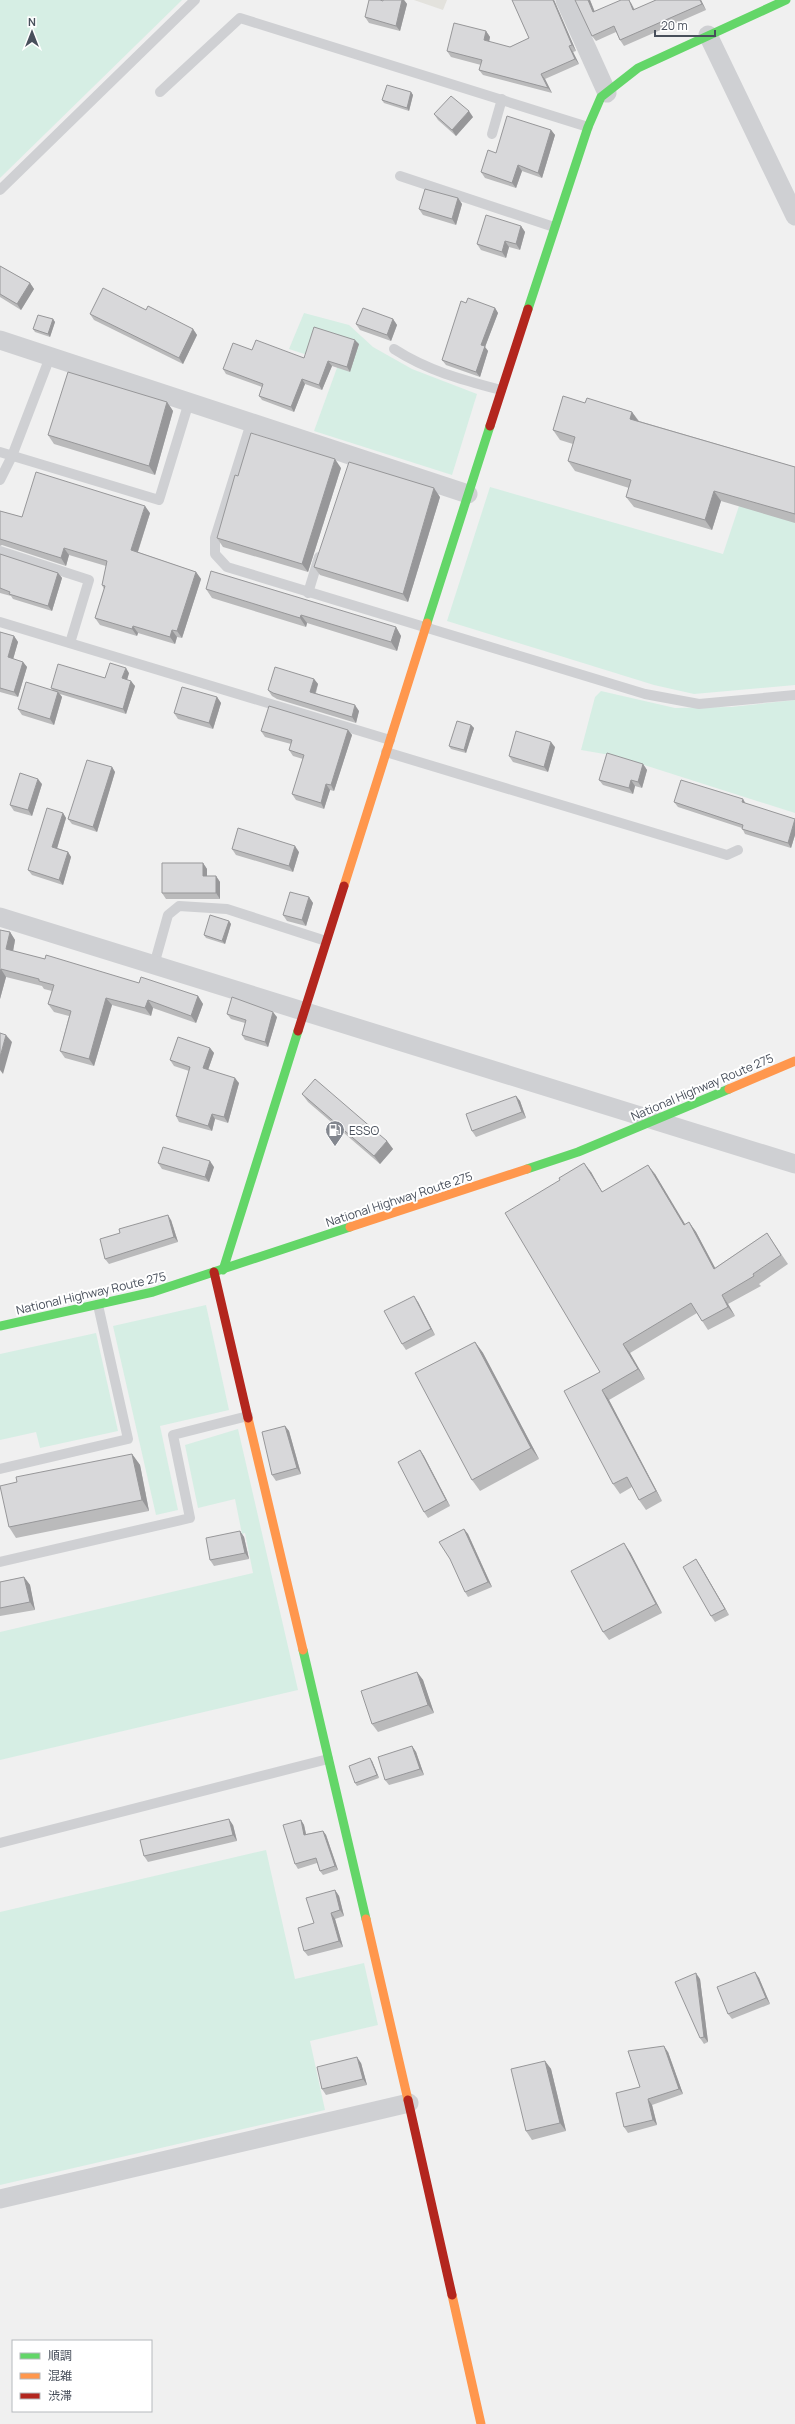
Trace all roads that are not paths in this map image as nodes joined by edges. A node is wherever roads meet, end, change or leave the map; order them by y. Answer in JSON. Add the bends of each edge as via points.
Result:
{"nodes":[{"id":1,"x":195,"y":0,"type":"edge"},
{"id":2,"x":565,"y":0,"type":"edge"},
{"id":3,"x":786,"y":0,"type":"edge"},
{"id":4,"x":708,"y":35,"type":"junction"},
{"id":5,"x":160,"y":92,"type":"dead end"},
{"id":6,"x":607,"y":93,"type":"junction"},
{"id":7,"x":502,"y":99,"type":"junction"},
{"id":8,"x":588,"y":127,"type":"junction"},
{"id":9,"x":492,"y":134,"type":"dead end"},
{"id":10,"x":400,"y":176,"type":"dead end"},
{"id":11,"x":0,"y":190,"type":"edge"},
{"id":12,"x":795,"y":216,"type":"edge"},
{"id":13,"x":554,"y":227,"type":"junction"},
{"id":14,"x":0,"y":340,"type":"edge"},
{"id":15,"x":394,"y":348,"type":"dead end"},
{"id":16,"x":50,"y":357,"type":"junction"},
{"id":17,"x":501,"y":390,"type":"junction"},
{"id":18,"x":189,"y":402,"type":"junction"},
{"id":19,"x":251,"y":423,"type":"junction"},
{"id":20,"x":0,"y":452,"type":"edge"},
{"id":21,"x":12,"y":456,"type":"junction"},
{"id":22,"x":0,"y":480,"type":"edge"},
{"id":23,"x":468,"y":494,"type":"junction"},
{"id":24,"x":322,"y":547,"type":"edge"},
{"id":25,"x":0,"y":551,"type":"edge"},
{"id":26,"x":308,"y":593,"type":"junction"},
{"id":27,"x":0,"y":622,"type":"edge"},
{"id":28,"x":425,"y":629,"type":"junction"},
{"id":29,"x":70,"y":643,"type":"junction"},
{"id":30,"x":795,"y":695,"type":"edge"},
{"id":31,"x":390,"y":740,"type":"junction"},
{"id":32,"x":386,"y":752,"type":"junction"},
{"id":33,"x":738,"y":850,"type":"dead end"},
{"id":34,"x":0,"y":917,"type":"edge"},
{"id":35,"x":326,"y":941,"type":"junction"},
{"id":36,"x":154,"y":964,"type":"junction"},
{"id":37,"x":304,"y":1011,"type":"junction"},
{"id":38,"x":795,"y":1061,"type":"edge"},
{"id":39,"x":656,"y":1119,"type":"junction"},
{"id":40,"x":795,"y":1164,"type":"edge"},
{"id":41,"x":218,"y":1271,"type":"junction"},
{"id":42,"x":98,"y":1305,"type":"junction"},
{"id":43,"x":0,"y":1326,"type":"edge"},
{"id":44,"x":248,"y":1416,"type":"junction"},
{"id":45,"x":0,"y":1469,"type":"edge"},
{"id":46,"x":0,"y":1562,"type":"edge"},
{"id":47,"x":328,"y":1759,"type":"junction"},
{"id":48,"x":0,"y":1843,"type":"edge"},
{"id":49,"x":409,"y":2103,"type":"junction"},
{"id":50,"x":0,"y":2199,"type":"edge"},
{"id":51,"x":481,"y":2424,"type":"edge"}],
"edges":[{"from":1,"to":11,"type":"lane"},
{"from":2,"to":6,"type":"street"},
{"from":3,"to":4,"type":"main road"},
{"from":4,"to":6,"type":"main road","via":[[638,68]]},
{"from":4,"to":12,"type":"street"},
{"from":5,"to":7,"type":"lane","via":[[240,18]]},
{"from":6,"to":8,"type":"main road","via":[[601,97]]},
{"from":7,"to":8,"type":"lane"},
{"from":7,"to":9,"type":"lane"},
{"from":8,"to":13,"type":"main road"},
{"from":10,"to":13,"type":"lane"},
{"from":13,"to":17,"type":"main road"},
{"from":14,"to":16,"type":"street"},
{"from":15,"to":17,"type":"lane","via":[[415,362],[440,373]]},
{"from":16,"to":18,"type":"street"},
{"from":16,"to":21,"type":"lane"},
{"from":17,"to":23,"type":"main road"},
{"from":18,"to":19,"type":"street"},
{"from":18,"to":21,"type":"lane","via":[[159,500]]},
{"from":19,"to":23,"type":"street","via":[[350,460]]},
{"from":19,"to":26,"type":"lane","via":[[215,538],[216,554],[227,567]]},
{"from":20,"to":21,"type":"lane"},
{"from":21,"to":22,"type":"lane"},
{"from":23,"to":28,"type":"main road"},
{"from":24,"to":26,"type":"lane"},
{"from":25,"to":29,"type":"lane","via":[[89,580]]},
{"from":26,"to":28,"type":"lane"},
{"from":27,"to":29,"type":"lane"},
{"from":28,"to":30,"type":"lane","via":[[645,694],[699,704]]},
{"from":28,"to":31,"type":"main road"},
{"from":29,"to":31,"type":"lane"},
{"from":31,"to":32,"type":"main road"},
{"from":32,"to":33,"type":"lane","via":[[727,855]]},
{"from":32,"to":35,"type":"main road"},
{"from":34,"to":36,"type":"street"},
{"from":35,"to":36,"type":"lane","via":[[227,909],[179,906],[168,915]]},
{"from":35,"to":37,"type":"main road"},
{"from":36,"to":37,"type":"street"},
{"from":37,"to":39,"type":"street"},
{"from":37,"to":41,"type":"main road"},
{"from":38,"to":39,"type":"main road","name":"National Highway Route 275"},
{"from":39,"to":40,"type":"street"},
{"from":39,"to":41,"type":"main road","name":"National Highway Route 275","via":[[578,1152]]},
{"from":41,"to":42,"type":"main road","name":"National Highway Route 275","via":[[153,1292]]},
{"from":41,"to":44,"type":"main road"},
{"from":42,"to":43,"type":"main road","name":"National Highway Route 275"},
{"from":42,"to":45,"type":"lane","via":[[128,1439]]},
{"from":44,"to":46,"type":"lane","via":[[173,1435],[190,1518]]},
{"from":44,"to":47,"type":"main road"},
{"from":47,"to":48,"type":"lane"},
{"from":47,"to":49,"type":"main road"},
{"from":49,"to":50,"type":"street"},
{"from":49,"to":51,"type":"main road"}]}
